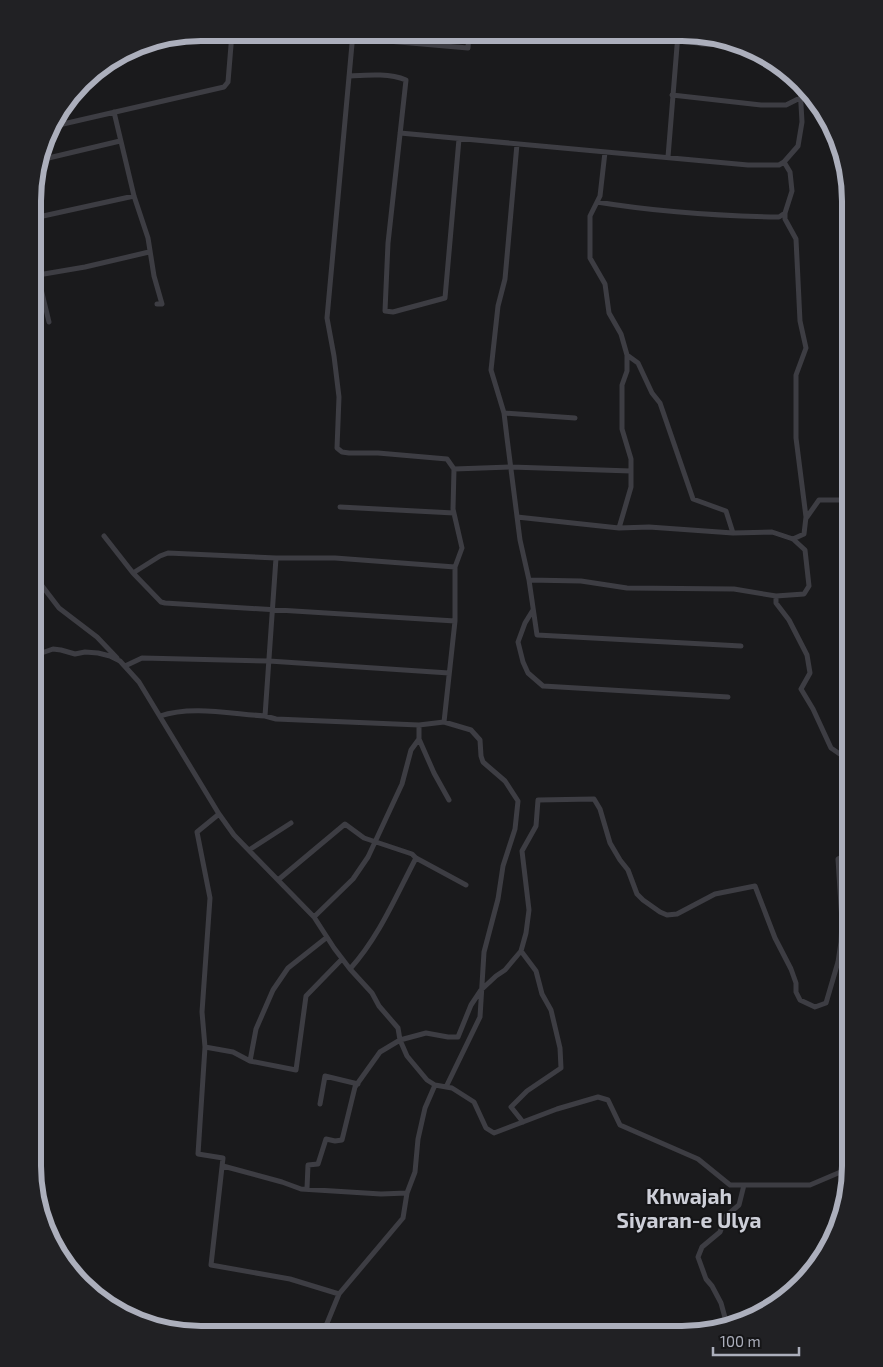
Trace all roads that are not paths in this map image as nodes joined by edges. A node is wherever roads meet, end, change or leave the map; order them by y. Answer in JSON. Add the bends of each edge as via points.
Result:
{"nodes":[{"id":1,"x":231,"y":41,"type":"edge"},
{"id":2,"x":352,"y":41,"type":"edge"},
{"id":3,"x":401,"y":41,"type":"edge"},
{"id":4,"x":469,"y":41,"type":"edge"},
{"id":5,"x":677,"y":41,"type":"edge"},
{"id":6,"x":349,"y":76,"type":"junction"},
{"id":7,"x":800,"y":94,"type":"edge"},
{"id":8,"x":672,"y":95,"type":"junction"},
{"id":9,"x":800,"y":98,"type":"junction"},
{"id":10,"x":114,"y":112,"type":"junction"},
{"id":11,"x":62,"y":124,"type":"edge"},
{"id":12,"x":400,"y":133,"type":"junction"},
{"id":13,"x":459,"y":138,"type":"junction"},
{"id":14,"x":120,"y":141,"type":"junction"},
{"id":15,"x":517,"y":144,"type":"junction"},
{"id":16,"x":605,"y":152,"type":"junction"},
{"id":17,"x":668,"y":157,"type":"junction"},
{"id":18,"x":48,"y":158,"type":"edge"},
{"id":19,"x":784,"y":162,"type":"junction"},
{"id":20,"x":134,"y":196,"type":"junction"},
{"id":21,"x":597,"y":202,"type":"junction"},
{"id":22,"x":785,"y":213,"type":"junction"},
{"id":23,"x":41,"y":216,"type":"edge"},
{"id":24,"x":150,"y":252,"type":"junction"},
{"id":25,"x":41,"y":274,"type":"edge"},
{"id":26,"x":41,"y":289,"type":"edge"},
{"id":27,"x":157,"y":304,"type":"dead end"},
{"id":28,"x":48,"y":322,"type":"dead end"},
{"id":29,"x":627,"y":355,"type":"junction"},
{"id":30,"x":504,"y":413,"type":"junction"},
{"id":31,"x":575,"y":418,"type":"dead end"},
{"id":32,"x":511,"y":468,"type":"junction"},
{"id":33,"x":454,"y":469,"type":"junction"},
{"id":34,"x":631,"y":471,"type":"junction"},
{"id":35,"x":842,"y":500,"type":"edge"},
{"id":36,"x":340,"y":507,"type":"dead end"},
{"id":37,"x":454,"y":513,"type":"junction"},
{"id":38,"x":517,"y":517,"type":"junction"},
{"id":39,"x":806,"y":517,"type":"junction"},
{"id":40,"x":619,"y":528,"type":"junction"},
{"id":41,"x":733,"y":533,"type":"junction"},
{"id":42,"x":104,"y":536,"type":"dead end"},
{"id":43,"x":793,"y":538,"type":"junction"},
{"id":44,"x":276,"y":558,"type":"junction"},
{"id":45,"x":455,"y":567,"type":"junction"},
{"id":46,"x":133,"y":573,"type":"junction"},
{"id":47,"x":529,"y":580,"type":"junction"},
{"id":48,"x":41,"y":584,"type":"edge"},
{"id":49,"x":776,"y":596,"type":"junction"},
{"id":50,"x":273,"y":609,"type":"junction"},
{"id":51,"x":533,"y":610,"type":"junction"},
{"id":52,"x":455,"y":621,"type":"junction"},
{"id":53,"x":741,"y":646,"type":"dead end"},
{"id":54,"x":41,"y":653,"type":"edge"},
{"id":55,"x":120,"y":661,"type":"junction"},
{"id":56,"x":270,"y":661,"type":"junction"},
{"id":57,"x":124,"y":666,"type":"junction"},
{"id":58,"x":449,"y":673,"type":"junction"},
{"id":59,"x":728,"y":697,"type":"dead end"},
{"id":60,"x":160,"y":716,"type":"junction"},
{"id":61,"x":265,"y":716,"type":"junction"},
{"id":62,"x":444,"y":722,"type":"junction"},
{"id":63,"x":419,"y":725,"type":"junction"},
{"id":64,"x":419,"y":739,"type":"junction"},
{"id":65,"x":841,"y":755,"type":"edge"},
{"id":66,"x":449,"y":800,"type":"dead end"},
{"id":67,"x":219,"y":814,"type":"junction"},
{"id":68,"x":291,"y":823,"type":"dead end"},
{"id":69,"x":375,"y":842,"type":"junction"},
{"id":70,"x":249,"y":850,"type":"junction"},
{"id":71,"x":416,"y":858,"type":"junction"},
{"id":72,"x":841,"y":859,"type":"edge"},
{"id":73,"x":278,"y":880,"type":"junction"},
{"id":74,"x":466,"y":885,"type":"dead end"},
{"id":75,"x":841,"y":909,"type":"edge"},
{"id":76,"x":314,"y":917,"type":"junction"},
{"id":77,"x":841,"y":928,"type":"edge"},
{"id":78,"x":326,"y":938,"type":"junction"},
{"id":79,"x":521,"y":950,"type":"junction"},
{"id":80,"x":342,"y":959,"type":"junction"},
{"id":81,"x":350,"y":969,"type":"junction"},
{"id":82,"x":481,"y":990,"type":"junction"},
{"id":83,"x":400,"y":1040,"type":"junction"},
{"id":84,"x":205,"y":1047,"type":"junction"},
{"id":85,"x":250,"y":1061,"type":"junction"},
{"id":86,"x":358,"y":1084,"type":"junction"},
{"id":87,"x":435,"y":1085,"type":"junction"},
{"id":88,"x":446,"y":1087,"type":"junction"},
{"id":89,"x":320,"y":1104,"type":"dead end"},
{"id":90,"x":523,"y":1122,"type":"junction"},
{"id":91,"x":223,"y":1166,"type":"junction"},
{"id":92,"x":841,"y":1172,"type":"edge"},
{"id":93,"x":744,"y":1185,"type":"junction"},
{"id":94,"x":307,"y":1188,"type":"junction"},
{"id":95,"x":407,"y":1193,"type":"junction"},
{"id":96,"x":339,"y":1294,"type":"junction"},
{"id":97,"x":725,"y":1319,"type":"edge"},
{"id":98,"x":326,"y":1326,"type":"edge"}],
"edges":[{"from":1,"to":10,"type":"street","via":[[228,82],[224,87]]},
{"from":2,"to":6,"type":"street"},
{"from":3,"to":4,"type":"street","via":[[468,48]]},
{"from":5,"to":8,"type":"street"},
{"from":6,"to":12,"type":"street","via":[[406,80]]},
{"from":6,"to":33,"type":"street","via":[[326,318],[339,397],[337,448],[349,453],[447,459]]},
{"from":7,"to":9,"type":"street"},
{"from":8,"to":9,"type":"street","via":[[761,105],[786,105]]},
{"from":8,"to":17,"type":"street"},
{"from":9,"to":19,"type":"street","via":[[802,122],[798,146]]},
{"from":10,"to":11,"type":"street"},
{"from":10,"to":14,"type":"street"},
{"from":12,"to":13,"type":"street"},
{"from":12,"to":13,"type":"street","via":[[388,243],[385,311],[393,312],[445,298]]},
{"from":13,"to":15,"type":"street"},
{"from":14,"to":18,"type":"street"},
{"from":14,"to":20,"type":"street"},
{"from":15,"to":16,"type":"street"},
{"from":15,"to":30,"type":"street","via":[[505,279],[498,306],[491,370]]},
{"from":16,"to":17,"type":"street"},
{"from":16,"to":21,"type":"street"},
{"from":17,"to":19,"type":"street","via":[[748,165],[779,165]]},
{"from":19,"to":22,"type":"street","via":[[790,172],[792,191]]},
{"from":20,"to":23,"type":"street"},
{"from":20,"to":24,"type":"street"},
{"from":21,"to":22,"type":"street","via":[[728,216],[779,217]]},
{"from":21,"to":29,"type":"street","via":[[590,216],[590,258],[606,284],[609,313],[621,334]]},
{"from":22,"to":39,"type":"street","via":[[796,239],[800,321],[806,348],[796,375],[796,438]]},
{"from":24,"to":25,"type":"street"},
{"from":24,"to":27,"type":"street","via":[[162,304]]},
{"from":26,"to":28,"type":"street"},
{"from":29,"to":34,"type":"street","via":[[627,371],[622,385],[622,429],[631,459]]},
{"from":29,"to":41,"type":"street","via":[[638,363],[660,403],[693,499],[726,511]]},
{"from":30,"to":31,"type":"street"},
{"from":30,"to":32,"type":"street"},
{"from":32,"to":33,"type":"street"},
{"from":32,"to":34,"type":"street"},
{"from":32,"to":38,"type":"street"},
{"from":33,"to":37,"type":"street"},
{"from":34,"to":40,"type":"street","via":[[631,487]]},
{"from":35,"to":39,"type":"street","via":[[819,500]]},
{"from":36,"to":37,"type":"street"},
{"from":37,"to":45,"type":"street","via":[[462,548]]},
{"from":38,"to":40,"type":"street"},
{"from":38,"to":47,"type":"street"},
{"from":39,"to":43,"type":"street","via":[[804,534]]},
{"from":40,"to":41,"type":"street"},
{"from":41,"to":43,"type":"street","via":[[772,532]]},
{"from":42,"to":46,"type":"street"},
{"from":43,"to":49,"type":"street","via":[[805,550],[809,586],[804,594]]},
{"from":44,"to":45,"type":"street","via":[[335,558]]},
{"from":44,"to":46,"type":"street","via":[[168,553]]},
{"from":44,"to":50,"type":"street"},
{"from":45,"to":52,"type":"street"},
{"from":46,"to":50,"type":"street","via":[[161,602]]},
{"from":47,"to":49,"type":"street","via":[[581,581],[627,588],[734,589]]},
{"from":47,"to":51,"type":"street"},
{"from":48,"to":55,"type":"street","via":[[59,608],[97,636]]},
{"from":49,"to":65,"type":"street","via":[[776,603],[807,655],[810,673],[800,690],[813,709],[831,748]]},
{"from":50,"to":52,"type":"street"},
{"from":50,"to":56,"type":"street"},
{"from":51,"to":53,"type":"street","via":[[537,635]]},
{"from":51,"to":59,"type":"street","via":[[518,642],[528,674],[543,686]]},
{"from":52,"to":58,"type":"street"},
{"from":54,"to":55,"type":"street","via":[[53,649],[75,654],[98,653]]},
{"from":55,"to":57,"type":"street"},
{"from":56,"to":57,"type":"street","via":[[142,658]]},
{"from":56,"to":58,"type":"street"},
{"from":56,"to":61,"type":"street"},
{"from":57,"to":60,"type":"street","via":[[139,682]]},
{"from":58,"to":62,"type":"street"},
{"from":60,"to":61,"type":"street","via":[[192,711]]},
{"from":60,"to":67,"type":"street"},
{"from":61,"to":63,"type":"street"},
{"from":62,"to":63,"type":"street"},
{"from":62,"to":82,"type":"street","via":[[471,730],[480,740],[483,762],[505,781],[518,801],[484,952]]},
{"from":63,"to":64,"type":"street"},
{"from":64,"to":66,"type":"street"},
{"from":64,"to":69,"type":"street","via":[[411,750],[402,784]]},
{"from":67,"to":70,"type":"street"},
{"from":67,"to":84,"type":"street","via":[[197,832],[210,898],[202,1012]]},
{"from":68,"to":70,"type":"street"},
{"from":69,"to":71,"type":"street"},
{"from":69,"to":73,"type":"street","via":[[346,824]]},
{"from":69,"to":76,"type":"street","via":[[353,879]]},
{"from":70,"to":73,"type":"street"},
{"from":71,"to":74,"type":"street"},
{"from":71,"to":81,"type":"street","via":[[384,920]]},
{"from":72,"to":75,"type":"street","via":[[838,859]]},
{"from":73,"to":76,"type":"street"},
{"from":76,"to":78,"type":"street"},
{"from":77,"to":79,"type":"street","via":[[838,962],[826,1003],[815,1007],[800,1000],[796,992],[792,969],[775,938],[755,886],[715,894],[677,914],[667,915],[637,894],[628,870],[610,843],[594,799],[538,800],[536,826],[522,851],[529,910]]},
{"from":78,"to":80,"type":"street"},
{"from":78,"to":85,"type":"street","via":[[288,968],[273,990],[256,1029]]},
{"from":79,"to":82,"type":"street","via":[[505,970]]},
{"from":79,"to":90,"type":"street","via":[[536,971],[542,994],[551,1010],[562,1068],[527,1091],[512,1107]]},
{"from":80,"to":81,"type":"street"},
{"from":80,"to":85,"type":"street","via":[[306,996],[296,1070]]},
{"from":81,"to":83,"type":"street","via":[[398,1028]]},
{"from":82,"to":83,"type":"street","via":[[470,1005],[458,1037],[426,1033]]},
{"from":82,"to":88,"type":"street","via":[[480,1017]]},
{"from":83,"to":86,"type":"street","via":[[380,1052]]},
{"from":83,"to":87,"type":"street","via":[[407,1056]]},
{"from":84,"to":85,"type":"street","via":[[233,1052]]},
{"from":84,"to":91,"type":"street","via":[[198,1154],[223,1158]]},
{"from":86,"to":89,"type":"street","via":[[325,1076]]},
{"from":86,"to":94,"type":"street","via":[[342,1140],[326,1139],[318,1164],[308,1165]]},
{"from":87,"to":88,"type":"street"},
{"from":87,"to":95,"type":"street","via":[[424,1108],[415,1172]]},
{"from":88,"to":90,"type":"street","via":[[474,1102],[486,1128],[494,1134]]},
{"from":90,"to":93,"type":"street","via":[[556,1108],[598,1097],[608,1100],[620,1125],[698,1160],[730,1185]]},
{"from":91,"to":94,"type":"street"},
{"from":91,"to":96,"type":"street","via":[[211,1265],[290,1280]]},
{"from":92,"to":93,"type":"street","via":[[810,1185]]},
{"from":93,"to":97,"type":"street","via":[[739,1205],[726,1216],[720,1232],[702,1247],[698,1257]]},
{"from":94,"to":95,"type":"street"},
{"from":95,"to":96,"type":"street","via":[[403,1218]]},
{"from":96,"to":98,"type":"street"}]}
